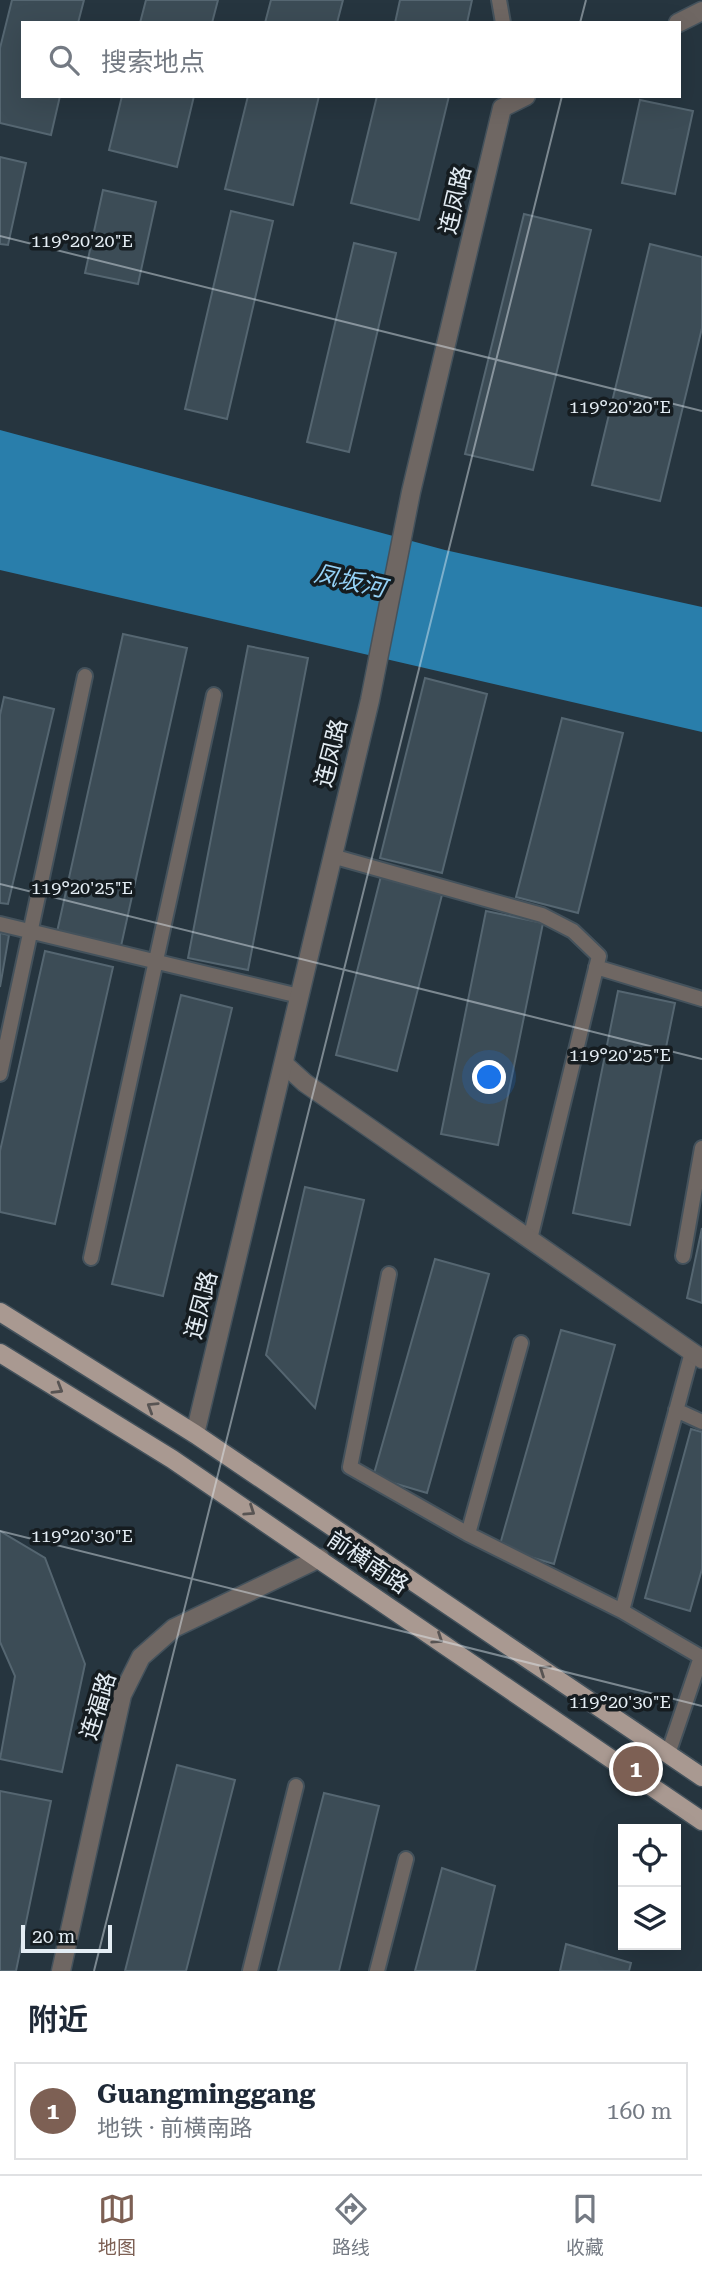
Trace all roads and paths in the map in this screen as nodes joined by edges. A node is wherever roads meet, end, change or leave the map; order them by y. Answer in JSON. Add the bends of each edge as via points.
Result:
{"nodes":[{"id":1,"x":499,"y":0,"type":"edge"},
{"id":2,"x":702,"y":11,"type":"edge"},
{"id":3,"x":503,"y":21,"type":"edge"},
{"id":4,"x":681,"y":22,"type":"edge"},
{"id":5,"x":519,"y":98,"type":"edge"},
{"id":6,"x":85,"y":676,"type":"dead end"},
{"id":7,"x":214,"y":695,"type":"dead end"},
{"id":8,"x":331,"y":856,"type":"junction"},
{"id":9,"x":0,"y":924,"type":"edge"},
{"id":10,"x":31,"y":932,"type":"junction"},
{"id":11,"x":155,"y":962,"type":"junction"},
{"id":12,"x":596,"y":967,"type":"junction"},
{"id":13,"x":299,"y":996,"type":"junction"},
{"id":14,"x":702,"y":999,"type":"edge"},
{"id":15,"x":284,"y":1064,"type":"junction"},
{"id":16,"x":0,"y":1074,"type":"edge"},
{"id":17,"x":702,"y":1148,"type":"edge"},
{"id":18,"x":530,"y":1239,"type":"junction"},
{"id":19,"x":683,"y":1256,"type":"dead end"},
{"id":20,"x":91,"y":1258,"type":"dead end"},
{"id":21,"x":389,"y":1274,"type":"dead end"},
{"id":22,"x":0,"y":1312,"type":"edge"},
{"id":23,"x":521,"y":1343,"type":"dead end"},
{"id":24,"x":0,"y":1353,"type":"edge"},
{"id":25,"x":697,"y":1356,"type":"edge"},
{"id":26,"x":676,"y":1409,"type":"junction"},
{"id":27,"x":702,"y":1422,"type":"edge"},
{"id":28,"x":195,"y":1434,"type":"junction"},
{"id":29,"x":468,"y":1534,"type":"junction"},
{"id":30,"x":320,"y":1558,"type":"junction"},
{"id":31,"x":622,"y":1611,"type":"junction"},
{"id":32,"x":668,"y":1754,"type":"junction"},
{"id":33,"x":702,"y":1777,"type":"edge"},
{"id":34,"x":296,"y":1786,"type":"dead end"},
{"id":35,"x":702,"y":1821,"type":"edge"},
{"id":36,"x":406,"y":1859,"type":"dead end"},
{"id":37,"x":61,"y":1971,"type":"edge"},
{"id":38,"x":250,"y":1971,"type":"edge"},
{"id":39,"x":377,"y":1971,"type":"edge"}],
"edges":[{"from":1,"to":3,"type":"lane"},
{"from":2,"to":4,"type":"street"},
{"from":5,"to":8,"type":"street","name":"连凤路","via":[[502,108]]},
{"from":6,"to":10,"type":"lane"},
{"from":7,"to":11,"type":"lane"},
{"from":8,"to":12,"type":"lane","via":[[542,915],[573,931],[599,956]]},
{"from":8,"to":13,"type":"street","name":"连凤路"},
{"from":9,"to":10,"type":"lane"},
{"from":10,"to":11,"type":"lane"},
{"from":10,"to":16,"type":"lane"},
{"from":11,"to":13,"type":"lane"},
{"from":11,"to":20,"type":"lane"},
{"from":12,"to":14,"type":"lane"},
{"from":12,"to":18,"type":"lane"},
{"from":13,"to":15,"type":"street","name":"连凤路"},
{"from":15,"to":18,"type":"street"},
{"from":15,"to":28,"type":"street","name":"连凤路"},
{"from":17,"to":19,"type":"lane"},
{"from":18,"to":25,"type":"street"},
{"from":21,"to":29,"type":"lane","via":[[350,1467]]},
{"from":28,"to":22,"type":"main road","name":"前横南路","one_way":true},
{"from":23,"to":29,"type":"lane"},
{"from":24,"to":30,"type":"main road","name":"前横南路","one_way":true,"via":[[173,1459]]},
{"from":25,"to":26,"type":"lane"},
{"from":26,"to":27,"type":"lane"},
{"from":26,"to":31,"type":"lane"},
{"from":32,"to":28,"type":"main road","name":"前横南路","one_way":true},
{"from":29,"to":31,"type":"lane"},
{"from":30,"to":35,"type":"main road","name":"前横南路","one_way":true},
{"from":30,"to":37,"type":"street","name":"连福路","via":[[174,1628],[141,1657],[122,1695]]},
{"from":31,"to":32,"type":"lane","via":[[701,1657]]},
{"from":32,"to":33,"type":"main road","name":"前横南路"},
{"from":34,"to":38,"type":"lane"},
{"from":36,"to":39,"type":"lane"}]}
